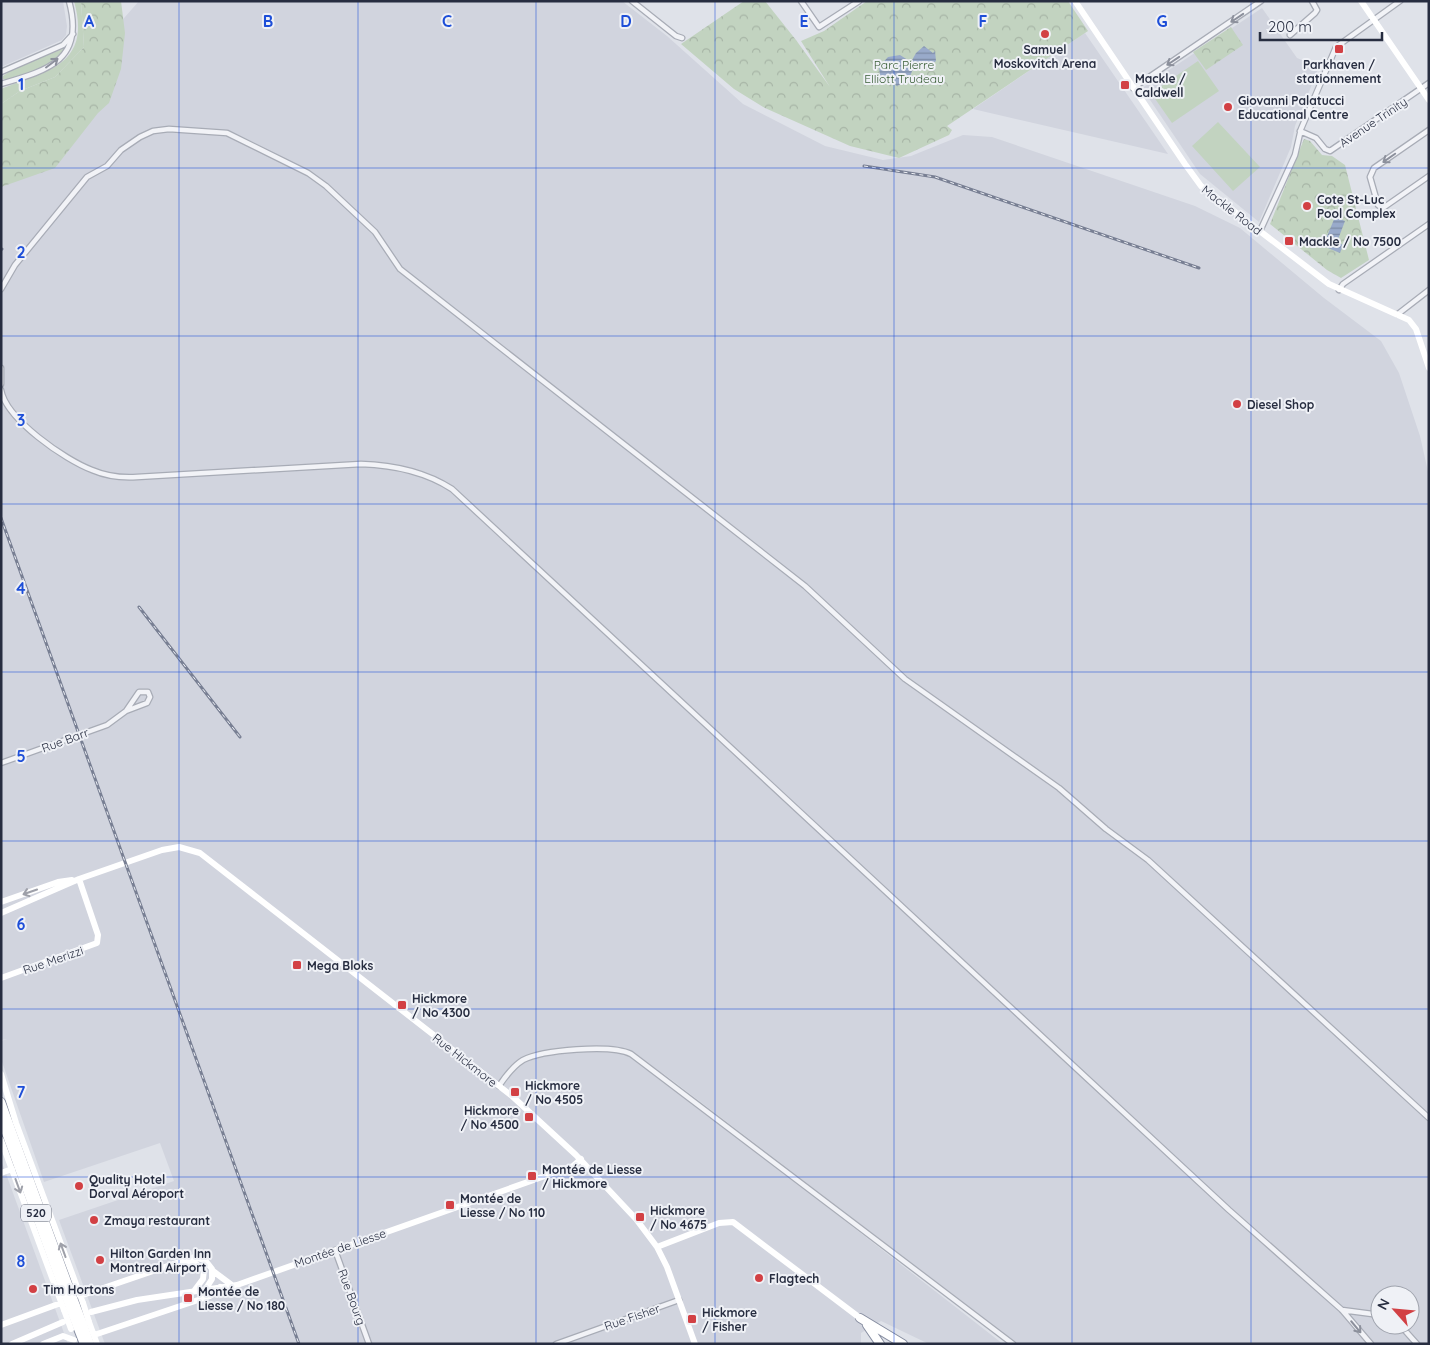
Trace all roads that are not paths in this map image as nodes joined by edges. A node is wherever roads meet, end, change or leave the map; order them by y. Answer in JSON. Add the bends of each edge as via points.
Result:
{"nodes":[{"id":1,"x":69,"y":1,"type":"edge"},
{"id":2,"x":632,"y":1,"type":"edge"},
{"id":3,"x":801,"y":1,"type":"edge"},
{"id":4,"x":1261,"y":1,"type":"edge"},
{"id":5,"x":1312,"y":1,"type":"edge"},
{"id":6,"x":1361,"y":1,"type":"edge"},
{"id":7,"x":1400,"y":1,"type":"edge"},
{"id":8,"x":858,"y":2,"type":"edge"},
{"id":9,"x":1078,"y":3,"type":"edge"},
{"id":10,"x":1373,"y":20,"type":"junction"},
{"id":11,"x":73,"y":33,"type":"junction"},
{"id":12,"x":1290,"y":35,"type":"dead end"},
{"id":13,"x":682,"y":38,"type":"dead end"},
{"id":14,"x":1,"y":72,"type":"edge"},
{"id":15,"x":1429,"y":83,"type":"edge"},
{"id":16,"x":1,"y":84,"type":"edge"},
{"id":17,"x":1134,"y":88,"type":"junction"},
{"id":18,"x":1421,"y":89,"type":"junction"},
{"id":19,"x":1429,"y":100,"type":"edge"},
{"id":20,"x":1429,"y":130,"type":"edge"},
{"id":21,"x":1300,"y":131,"type":"junction"},
{"id":22,"x":1429,"y":176,"type":"edge"},
{"id":23,"x":1429,"y":224,"type":"edge"},
{"id":24,"x":1260,"y":231,"type":"junction"},
{"id":25,"x":1,"y":289,"type":"edge"},
{"id":26,"x":1339,"y":290,"type":"junction"},
{"id":27,"x":1429,"y":290,"type":"edge"},
{"id":28,"x":1398,"y":314,"type":"junction"},
{"id":29,"x":1,"y":368,"type":"edge"},
{"id":30,"x":1429,"y":368,"type":"edge"},
{"id":31,"x":1,"y":384,"type":"edge"},
{"id":32,"x":1,"y":390,"type":"edge"},
{"id":33,"x":126,"y":711,"type":"junction"},
{"id":34,"x":1,"y":763,"type":"edge"},
{"id":35,"x":79,"y":879,"type":"junction"},
{"id":36,"x":1,"y":902,"type":"edge"},
{"id":37,"x":1,"y":913,"type":"edge"},
{"id":38,"x":1,"y":978,"type":"edge"},
{"id":39,"x":1,"y":1074,"type":"edge"},
{"id":40,"x":499,"y":1086,"type":"junction"},
{"id":41,"x":1,"y":1102,"type":"edge"},
{"id":42,"x":1429,"y":1118,"type":"edge"},
{"id":43,"x":1,"y":1119,"type":"edge"},
{"id":44,"x":1,"y":1140,"type":"edge"},
{"id":45,"x":581,"y":1159,"type":"junction"},
{"id":46,"x":12,"y":1169,"type":"junction"},
{"id":47,"x":1,"y":1173,"type":"edge"},
{"id":48,"x":658,"y":1247,"type":"junction"},
{"id":49,"x":336,"y":1250,"type":"junction"},
{"id":50,"x":181,"y":1262,"type":"junction"},
{"id":51,"x":213,"y":1271,"type":"junction"},
{"id":52,"x":233,"y":1286,"type":"junction"},
{"id":53,"x":220,"y":1287,"type":"junction"},
{"id":54,"x":205,"y":1290,"type":"junction"},
{"id":55,"x":194,"y":1291,"type":"junction"},
{"id":56,"x":80,"y":1296,"type":"junction"},
{"id":57,"x":679,"y":1300,"type":"junction"},
{"id":58,"x":61,"y":1303,"type":"junction"},
{"id":59,"x":73,"y":1307,"type":"junction"},
{"id":60,"x":1342,"y":1310,"type":"junction"},
{"id":61,"x":91,"y":1312,"type":"dead end"},
{"id":62,"x":1370,"y":1314,"type":"edge"},
{"id":63,"x":860,"y":1318,"type":"junction"},
{"id":64,"x":63,"y":1322,"type":"dead end"},
{"id":65,"x":1,"y":1325,"type":"edge"},
{"id":66,"x":80,"y":1325,"type":"junction"},
{"id":67,"x":94,"y":1335,"type":"junction"},
{"id":68,"x":75,"y":1342,"type":"edge"},
{"id":69,"x":12,"y":1344,"type":"edge"},
{"id":70,"x":43,"y":1344,"type":"edge"},
{"id":71,"x":84,"y":1344,"type":"edge"},
{"id":72,"x":90,"y":1344,"type":"edge"},
{"id":73,"x":97,"y":1344,"type":"edge"},
{"id":74,"x":369,"y":1344,"type":"edge"},
{"id":75,"x":556,"y":1344,"type":"edge"},
{"id":76,"x":695,"y":1344,"type":"edge"},
{"id":77,"x":880,"y":1344,"type":"edge"},
{"id":78,"x":903,"y":1344,"type":"edge"},
{"id":79,"x":1013,"y":1344,"type":"edge"},
{"id":80,"x":1371,"y":1344,"type":"edge"}],
"edges":[{"from":1,"to":11,"type":"street"},
{"from":2,"to":13,"type":"street"},
{"from":3,"to":8,"type":"street","via":[[819,27]]},
{"from":4,"to":17,"type":"street","one_way":true},
{"from":5,"to":12,"type":"street","via":[[1316,6],[1315,13]]},
{"from":6,"to":10,"type":"street"},
{"from":7,"to":10,"type":"street"},
{"from":9,"to":17,"type":"street","name":"Mackle Road"},
{"from":10,"to":18,"type":"street"},
{"from":10,"to":21,"type":"street","via":[[1336,47]]},
{"from":11,"to":14,"type":"street","via":[[63,45]]},
{"from":16,"to":11,"type":"street","one_way":true,"via":[[50,65],[69,49]]},
{"from":15,"to":18,"type":"street","name":"Avenue Trinity"},
{"from":17,"to":24,"type":"street","name":"Mackle Road","via":[[1197,181]]},
{"from":18,"to":19,"type":"street"},
{"from":18,"to":21,"type":"street","name":"Avenue Trinity","via":[[1329,151],[1316,138]]},
{"from":20,"to":22,"type":"street","one_way":true,"via":[[1371,171],[1370,180],[1378,205],[1383,208]]},
{"from":21,"to":24,"type":"street","via":[[1295,154]]},
{"from":23,"to":26,"type":"street","via":[[1342,284]]},
{"from":24,"to":26,"type":"street","name":"Mackle Road"},
{"from":25,"to":42,"type":"street","via":[[83,180],[107,166],[126,146],[146,134],[169,129],[227,133],[308,173],[375,232],[400,269],[805,586],[905,679],[1059,788],[1148,860]]},
{"from":26,"to":28,"type":"street","name":"Mackle Road"},
{"from":27,"to":28,"type":"street"},
{"from":28,"to":30,"type":"street","name":"Mackle Road","via":[[1415,327]]},
{"from":29,"to":31,"type":"street"},
{"from":32,"to":60,"type":"street","via":[[6,403],[34,433],[72,461],[104,474],[137,477],[361,464],[410,470],[452,489],[1229,1210]]},
{"from":33,"to":33,"type":"street","name":"Rue Barr","via":[[147,703],[148,692],[139,692]]},
{"from":33,"to":34,"type":"street","name":"Rue Barr","via":[[107,725]]},
{"from":35,"to":36,"type":"street","one_way":true,"via":[[58,882]]},
{"from":35,"to":37,"type":"street"},
{"from":35,"to":38,"type":"street","name":"Rue Merizzi","via":[[98,935],[97,943]]},
{"from":35,"to":40,"type":"street","name":"Rue Hickmore","via":[[168,849],[179,847],[198,852]]},
{"from":56,"to":39,"type":"street","one_way":true},
{"from":40,"to":45,"type":"street","name":"Rue Hickmore"},
{"from":40,"to":79,"type":"street","via":[[516,1065],[533,1056],[606,1048],[631,1054]]},
{"from":41,"to":59,"type":"highway","number":"520"},
{"from":43,"to":59,"type":"highway","number":"520"},
{"from":44,"to":46,"type":"street"},
{"from":45,"to":48,"type":"street","name":"Rue Hickmore"},
{"from":45,"to":49,"type":"street","name":"Montée de Liesse","via":[[573,1166]]},
{"from":46,"to":47,"type":"street"},
{"from":46,"to":58,"type":"street","one_way":true},
{"from":48,"to":57,"type":"street","name":"Rue Hickmore"},
{"from":48,"to":63,"type":"street","via":[[719,1223],[736,1223]]},
{"from":49,"to":52,"type":"street","name":"Montée de Liesse"},
{"from":49,"to":74,"type":"street","name":"Rue Bourg"},
{"from":50,"to":51,"type":"street","via":[[200,1257],[209,1263]]},
{"from":50,"to":55,"type":"street","via":[[196,1263],[204,1269],[204,1278]]},
{"from":50,"to":56,"type":"street"},
{"from":51,"to":52,"type":"street"},
{"from":51,"to":54,"type":"street"},
{"from":52,"to":53,"type":"street","name":"Montée de Liesse"},
{"from":53,"to":54,"type":"street","name":"Montée de Liesse"},
{"from":53,"to":67,"type":"street","via":[[212,1295]]},
{"from":54,"to":55,"type":"street","name":"Montée de Liesse"},
{"from":55,"to":61,"type":"street","name":"Montée de Liesse","via":[[124,1302]]},
{"from":56,"to":59,"type":"street"},
{"from":57,"to":75,"type":"street","name":"Rue Fisher"},
{"from":57,"to":76,"type":"street","name":"Rue Hickmore"},
{"from":58,"to":59,"type":"street"},
{"from":58,"to":65,"type":"street"},
{"from":59,"to":66,"type":"highway","number":"520","bridge":true},
{"from":59,"to":66,"type":"street","bridge":true},
{"from":60,"to":62,"type":"street"},
{"from":60,"to":80,"type":"street","one_way":true},
{"from":63,"to":77,"type":"highway"},
{"from":63,"to":78,"type":"highway"},
{"from":64,"to":69,"type":"street"},
{"from":66,"to":67,"type":"street"},
{"from":66,"to":68,"type":"street"},
{"from":66,"to":71,"type":"highway","number":"520"},
{"from":66,"to":72,"type":"highway","number":"520"},
{"from":67,"to":73,"type":"street"},
{"from":68,"to":70,"type":"street","via":[[63,1336]]}]}
